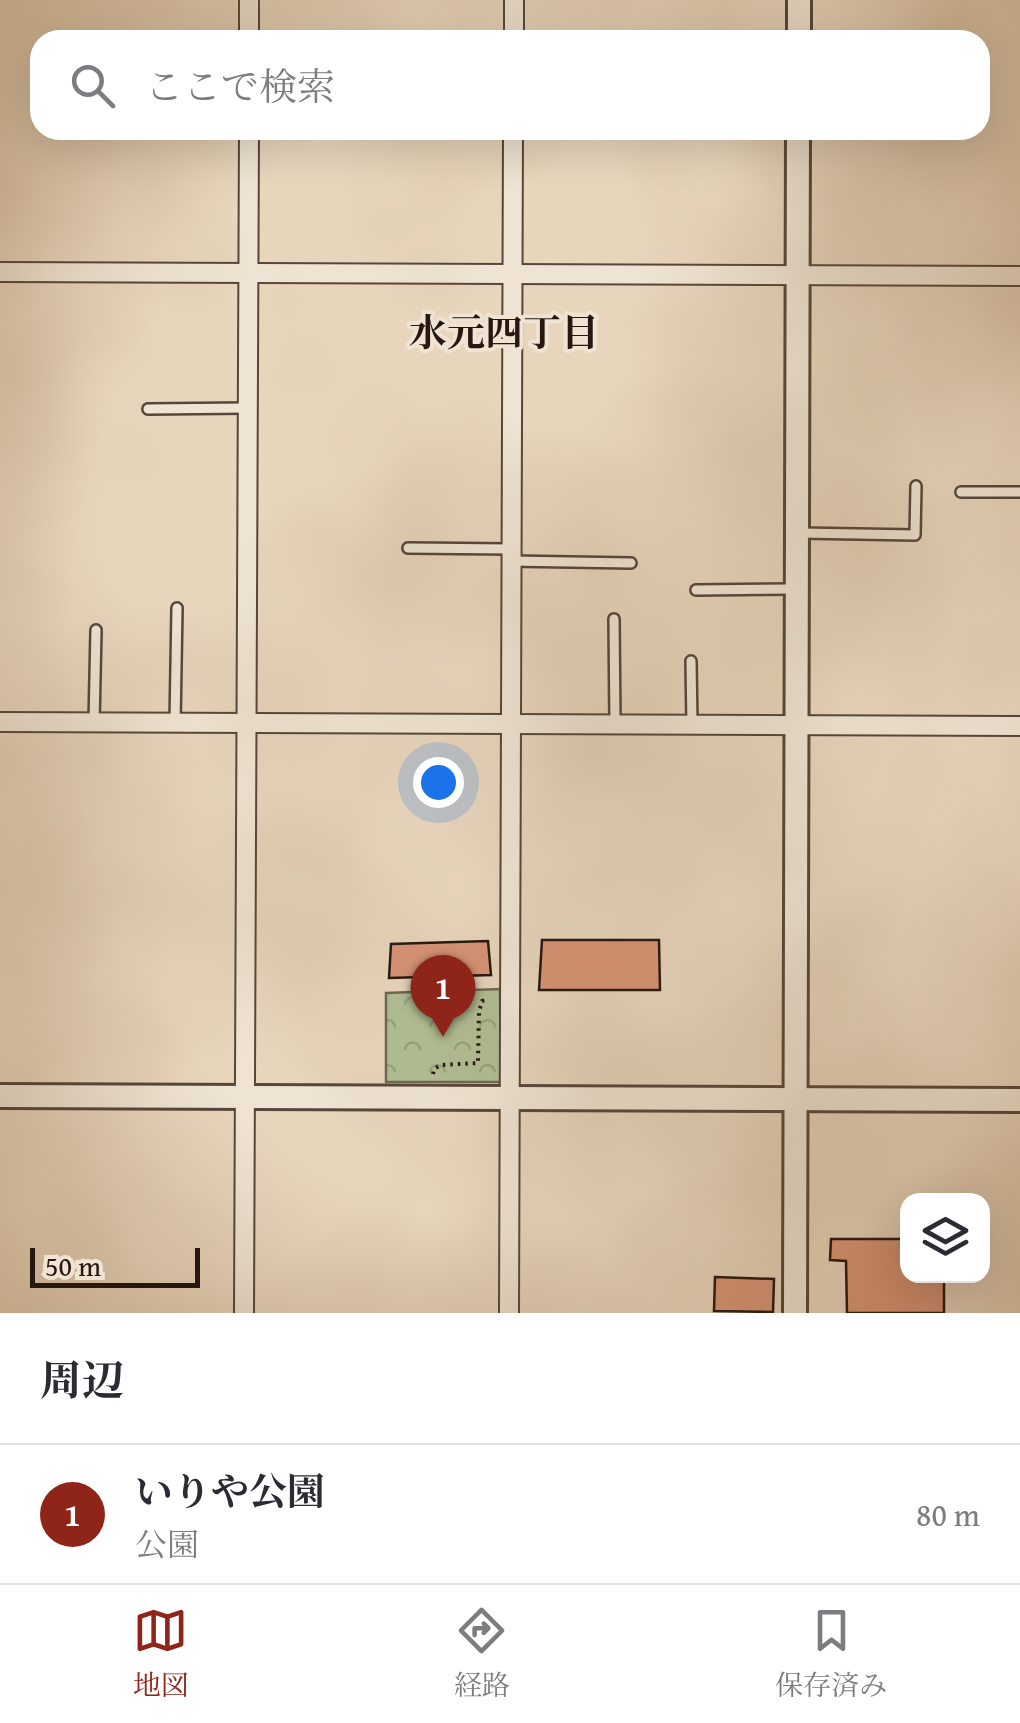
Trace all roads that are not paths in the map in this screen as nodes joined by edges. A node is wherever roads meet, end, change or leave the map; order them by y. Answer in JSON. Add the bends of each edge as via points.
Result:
{"nodes":[{"id":1,"x":249,"y":0,"type":"edge"},
{"id":2,"x":514,"y":0,"type":"edge"},
{"id":3,"x":799,"y":0,"type":"edge"},
{"id":4,"x":249,"y":30,"type":"edge"},
{"id":5,"x":514,"y":30,"type":"edge"},
{"id":6,"x":799,"y":30,"type":"edge"},
{"id":7,"x":249,"y":140,"type":"edge"},
{"id":8,"x":513,"y":140,"type":"edge"},
{"id":9,"x":798,"y":140,"type":"edge"},
{"id":10,"x":0,"y":272,"type":"edge"},
{"id":11,"x":249,"y":274,"type":"junction"},
{"id":12,"x":513,"y":274,"type":"junction"},
{"id":13,"x":798,"y":276,"type":"junction"},
{"id":14,"x":1020,"y":276,"type":"edge"},
{"id":15,"x":248,"y":408,"type":"junction"},
{"id":16,"x":148,"y":409,"type":"dead end"},
{"id":17,"x":916,"y":486,"type":"dead end"},
{"id":18,"x":961,"y":492,"type":"dead end"},
{"id":19,"x":1020,"y":492,"type":"edge"},
{"id":20,"x":797,"y":533,"type":"junction"},
{"id":21,"x":408,"y":548,"type":"dead end"},
{"id":22,"x":511,"y":556,"type":"junction"},
{"id":23,"x":630,"y":562,"type":"dead end"},
{"id":24,"x":696,"y":590,"type":"dead end"},
{"id":25,"x":797,"y":590,"type":"junction"},
{"id":26,"x":177,"y":608,"type":"dead end"},
{"id":27,"x":614,"y":619,"type":"dead end"},
{"id":28,"x":96,"y":630,"type":"dead end"},
{"id":29,"x":691,"y":660,"type":"dead end"},
{"id":30,"x":0,"y":722,"type":"edge"},
{"id":31,"x":94,"y":722,"type":"junction"},
{"id":32,"x":175,"y":723,"type":"junction"},
{"id":33,"x":246,"y":723,"type":"junction"},
{"id":34,"x":615,"y":725,"type":"junction"},
{"id":35,"x":692,"y":725,"type":"junction"},
{"id":36,"x":796,"y":725,"type":"junction"},
{"id":37,"x":512,"y":726,"type":"junction"},
{"id":38,"x":1020,"y":726,"type":"edge"},
{"id":39,"x":0,"y":1096,"type":"edge"},
{"id":40,"x":245,"y":1098,"type":"junction"},
{"id":41,"x":510,"y":1100,"type":"junction"},
{"id":42,"x":1020,"y":1100,"type":"edge"},
{"id":43,"x":796,"y":1101,"type":"junction"},
{"id":44,"x":244,"y":1313,"type":"edge"},
{"id":45,"x":509,"y":1313,"type":"edge"},
{"id":46,"x":794,"y":1313,"type":"edge"}],
"edges":[{"from":1,"to":4,"type":"street"},
{"from":2,"to":5,"type":"street"},
{"from":3,"to":6,"type":"street"},
{"from":7,"to":11,"type":"street"},
{"from":8,"to":12,"type":"street"},
{"from":9,"to":13,"type":"street"},
{"from":10,"to":11,"type":"street"},
{"from":11,"to":12,"type":"street"},
{"from":11,"to":15,"type":"street"},
{"from":12,"to":13,"type":"street"},
{"from":12,"to":22,"type":"street"},
{"from":13,"to":14,"type":"street"},
{"from":13,"to":20,"type":"street"},
{"from":15,"to":16,"type":"lane"},
{"from":15,"to":33,"type":"street"},
{"from":17,"to":20,"type":"lane","via":[[915,535]]},
{"from":18,"to":19,"type":"lane"},
{"from":20,"to":25,"type":"street"},
{"from":21,"to":22,"type":"lane"},
{"from":22,"to":23,"type":"lane"},
{"from":22,"to":37,"type":"street"},
{"from":24,"to":25,"type":"lane"},
{"from":25,"to":36,"type":"street"},
{"from":26,"to":32,"type":"lane"},
{"from":27,"to":34,"type":"lane"},
{"from":28,"to":31,"type":"lane"},
{"from":29,"to":35,"type":"lane"},
{"from":30,"to":31,"type":"street"},
{"from":31,"to":32,"type":"street"},
{"from":32,"to":33,"type":"street"},
{"from":33,"to":37,"type":"street"},
{"from":33,"to":40,"type":"street"},
{"from":34,"to":35,"type":"street"},
{"from":34,"to":37,"type":"street"},
{"from":35,"to":36,"type":"street"},
{"from":36,"to":38,"type":"street"},
{"from":36,"to":43,"type":"street"},
{"from":37,"to":41,"type":"street"},
{"from":39,"to":40,"type":"street"},
{"from":40,"to":41,"type":"street"},
{"from":40,"to":44,"type":"street"},
{"from":41,"to":43,"type":"street"},
{"from":41,"to":45,"type":"street"},
{"from":42,"to":43,"type":"street"},
{"from":43,"to":46,"type":"street"}]}
